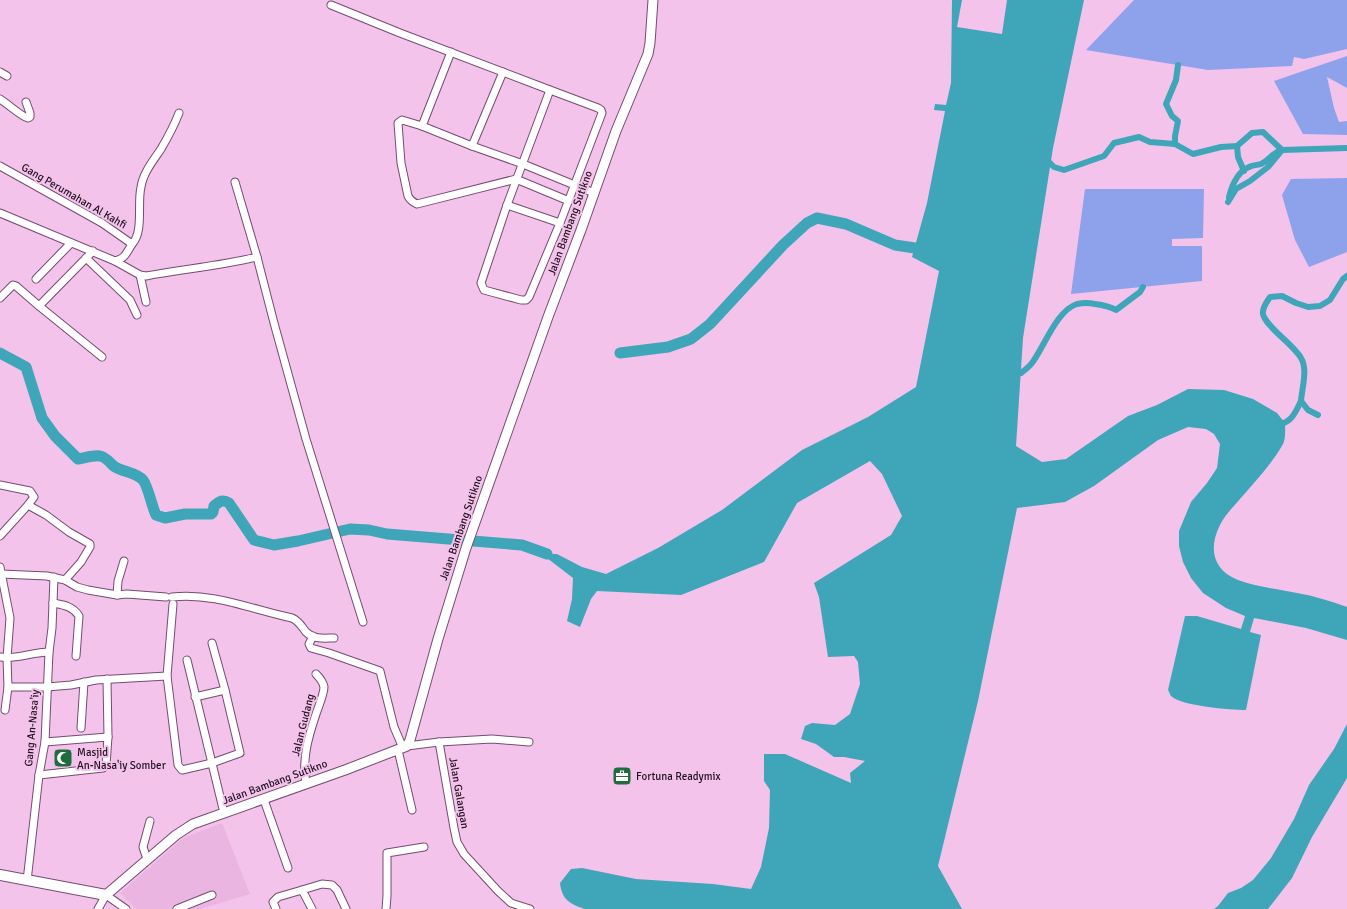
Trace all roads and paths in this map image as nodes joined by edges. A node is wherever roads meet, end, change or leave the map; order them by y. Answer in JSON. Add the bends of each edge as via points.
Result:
{"nodes":[{"id":1,"x":653,"y":0,"type":"edge"},
{"id":2,"x":330,"y":5,"type":"dead end"},
{"id":3,"x":452,"y":52,"type":"junction"},
{"id":4,"x":0,"y":72,"type":"edge"},
{"id":5,"x":503,"y":72,"type":"junction"},
{"id":6,"x":7,"y":76,"type":"dead end"},
{"id":7,"x":550,"y":90,"type":"junction"},
{"id":8,"x":0,"y":99,"type":"edge"},
{"id":9,"x":26,"y":102,"type":"dead end"},
{"id":10,"x":179,"y":113,"type":"dead end"},
{"id":11,"x":422,"y":126,"type":"junction"},
{"id":12,"x":472,"y":146,"type":"junction"},
{"id":13,"x":523,"y":164,"type":"junction"},
{"id":14,"x":0,"y":166,"type":"edge"},
{"id":15,"x":516,"y":179,"type":"junction"},
{"id":16,"x":235,"y":182,"type":"dead end"},
{"id":17,"x":575,"y":185,"type":"junction"},
{"id":18,"x":594,"y":193,"type":"junction"},
{"id":19,"x":569,"y":201,"type":"junction"},
{"id":20,"x":507,"y":205,"type":"junction"},
{"id":21,"x":0,"y":213,"type":"edge"},
{"id":22,"x":560,"y":223,"type":"junction"},
{"id":23,"x":71,"y":243,"type":"junction"},
{"id":24,"x":132,"y":244,"type":"junction"},
{"id":25,"x":93,"y":251,"type":"junction"},
{"id":26,"x":257,"y":257,"type":"junction"},
{"id":27,"x":86,"y":258,"type":"junction"},
{"id":28,"x":115,"y":261,"type":"junction"},
{"id":29,"x":140,"y":275,"type":"junction"},
{"id":30,"x":36,"y":279,"type":"dead end"},
{"id":31,"x":0,"y":298,"type":"edge"},
{"id":32,"x":146,"y":302,"type":"dead end"},
{"id":33,"x":39,"y":306,"type":"junction"},
{"id":34,"x":137,"y":315,"type":"dead end"},
{"id":35,"x":102,"y":356,"type":"dead end"},
{"id":36,"x":0,"y":486,"type":"edge"},
{"id":37,"x":28,"y":505,"type":"junction"},
{"id":38,"x":0,"y":536,"type":"edge"},
{"id":39,"x":124,"y":561,"type":"dead end"},
{"id":40,"x":1,"y":570,"type":"edge"},
{"id":41,"x":54,"y":577,"type":"junction"},
{"id":42,"x":65,"y":580,"type":"junction"},
{"id":43,"x":117,"y":595,"type":"junction"},
{"id":44,"x":170,"y":599,"type":"junction"},
{"id":45,"x":53,"y":603,"type":"junction"},
{"id":46,"x":363,"y":622,"type":"dead end"},
{"id":47,"x":312,"y":636,"type":"junction"},
{"id":48,"x":334,"y":638,"type":"dead end"},
{"id":49,"x":212,"y":643,"type":"dead end"},
{"id":50,"x":49,"y":652,"type":"junction"},
{"id":51,"x":76,"y":656,"type":"dead end"},
{"id":52,"x":3,"y":657,"type":"edge"},
{"id":53,"x":187,"y":660,"type":"dead end"},
{"id":54,"x":316,"y":674,"type":"dead end"},
{"id":55,"x":167,"y":676,"type":"junction"},
{"id":56,"x":107,"y":679,"type":"junction"},
{"id":57,"x":84,"y":682,"type":"junction"},
{"id":58,"x":8,"y":687,"type":"junction"},
{"id":59,"x":47,"y":687,"type":"junction"},
{"id":60,"x":225,"y":690,"type":"junction"},
{"id":61,"x":196,"y":696,"type":"junction"},
{"id":62,"x":5,"y":710,"type":"dead end"},
{"id":63,"x":80,"y":728,"type":"dead end"},
{"id":64,"x":108,"y":737,"type":"junction"},
{"id":65,"x":45,"y":742,"type":"junction"},
{"id":66,"x":439,"y":742,"type":"junction"},
{"id":67,"x":529,"y":742,"type":"dead end"},
{"id":68,"x":402,"y":748,"type":"junction"},
{"id":69,"x":212,"y":763,"type":"junction"},
{"id":70,"x":39,"y":775,"type":"junction"},
{"id":71,"x":306,"y":784,"type":"junction"},
{"id":72,"x":264,"y":800,"type":"junction"},
{"id":73,"x":412,"y":810,"type":"dead end"},
{"id":74,"x":224,"y":813,"type":"junction"},
{"id":75,"x":150,"y":821,"type":"dead end"},
{"id":76,"x":424,"y":847,"type":"dead end"},
{"id":77,"x":147,"y":859,"type":"junction"},
{"id":78,"x":288,"y":868,"type":"dead end"},
{"id":79,"x":0,"y":875,"type":"edge"},
{"id":80,"x":28,"y":880,"type":"junction"},
{"id":81,"x":302,"y":890,"type":"junction"},
{"id":82,"x":106,"y":895,"type":"junction"},
{"id":83,"x":212,"y":895,"type":"dead end"},
{"id":84,"x":511,"y":903,"type":"junction"},
{"id":85,"x":98,"y":909,"type":"edge"},
{"id":86,"x":126,"y":909,"type":"edge"},
{"id":87,"x":177,"y":909,"type":"edge"},
{"id":88,"x":276,"y":909,"type":"edge"},
{"id":89,"x":312,"y":909,"type":"edge"},
{"id":90,"x":346,"y":909,"type":"edge"},
{"id":91,"x":386,"y":909,"type":"edge"},
{"id":92,"x":516,"y":909,"type":"edge"},
{"id":93,"x":530,"y":909,"type":"edge"}],
"edges":[{"from":1,"to":18,"type":"street","name":"Jalan Bambang Sutikno","via":[[648,54]]},
{"from":2,"to":3,"type":"street"},
{"from":3,"to":5,"type":"street"},
{"from":3,"to":11,"type":"street"},
{"from":4,"to":6,"type":"street"},
{"from":5,"to":7,"type":"street"},
{"from":5,"to":12,"type":"street"},
{"from":7,"to":13,"type":"street"},
{"from":7,"to":17,"type":"street","via":[[601,111]]},
{"from":8,"to":9,"type":"street","via":[[28,118],[30,113]]},
{"from":10,"to":24,"type":"street","via":[[141,185],[138,232]]},
{"from":11,"to":12,"type":"street"},
{"from":11,"to":15,"type":"street","via":[[402,120],[397,125],[401,163],[408,196],[413,202],[417,204]]},
{"from":12,"to":13,"type":"street"},
{"from":13,"to":15,"type":"street"},
{"from":13,"to":17,"type":"street"},
{"from":14,"to":24,"type":"street","name":"Gang Perumahan Al Kahfi","via":[[102,223]]},
{"from":15,"to":19,"type":"street"},
{"from":15,"to":20,"type":"street"},
{"from":16,"to":26,"type":"street"},
{"from":17,"to":18,"type":"street"},
{"from":17,"to":19,"type":"street"},
{"from":18,"to":68,"type":"street","name":"Jalan Bambang Sutikno","via":[[470,535],[410,740]]},
{"from":19,"to":22,"type":"street"},
{"from":20,"to":22,"type":"street"},
{"from":20,"to":22,"type":"street","via":[[482,279],[484,290],[526,300]]},
{"from":21,"to":23,"type":"street"},
{"from":23,"to":25,"type":"street"},
{"from":23,"to":30,"type":"street"},
{"from":24,"to":28,"type":"street","name":"Gang Perumahan Al Kahfi","via":[[126,255]]},
{"from":25,"to":27,"type":"street"},
{"from":25,"to":28,"type":"street"},
{"from":26,"to":29,"type":"street"},
{"from":26,"to":46,"type":"street","via":[[306,439]]},
{"from":27,"to":33,"type":"street"},
{"from":27,"to":34,"type":"street","via":[[130,300]]},
{"from":28,"to":29,"type":"street"},
{"from":29,"to":32,"type":"street"},
{"from":31,"to":33,"type":"street","via":[[13,285]]},
{"from":33,"to":35,"type":"street"},
{"from":36,"to":37,"type":"street","via":[[32,492],[34,496]]},
{"from":37,"to":38,"type":"street"},
{"from":37,"to":42,"type":"street","via":[[90,544],[81,562]]},
{"from":39,"to":43,"type":"street"},
{"from":40,"to":41,"type":"street"},
{"from":40,"to":52,"type":"street","via":[[10,618]]},
{"from":41,"to":42,"type":"street"},
{"from":41,"to":45,"type":"street","name":"Gang An-Nasa'iy"},
{"from":42,"to":43,"type":"street","via":[[77,587]]},
{"from":43,"to":44,"type":"street"},
{"from":44,"to":47,"type":"street","via":[[191,596],[215,599],[292,618]]},
{"from":44,"to":55,"type":"street"},
{"from":45,"to":50,"type":"street","name":"Gang An-Nasa'iy"},
{"from":45,"to":51,"type":"street","via":[[72,608],[79,616]]},
{"from":47,"to":48,"type":"street"},
{"from":47,"to":68,"type":"street","via":[[309,644],[311,648],[380,671]]},
{"from":49,"to":60,"type":"street"},
{"from":50,"to":52,"type":"street"},
{"from":50,"to":59,"type":"street","name":"Gang An-Nasa'iy"},
{"from":52,"to":58,"type":"street"},
{"from":53,"to":61,"type":"street"},
{"from":54,"to":71,"type":"street","name":"Jalan Gudang","via":[[322,680],[324,688],[305,754]]},
{"from":55,"to":56,"type":"street"},
{"from":55,"to":69,"type":"street","via":[[178,765],[182,770]]},
{"from":56,"to":57,"type":"street"},
{"from":56,"to":64,"type":"street"},
{"from":57,"to":59,"type":"street"},
{"from":57,"to":63,"type":"street"},
{"from":58,"to":59,"type":"street"},
{"from":58,"to":62,"type":"street"},
{"from":59,"to":65,"type":"street","name":"Gang An-Nasa'iy"},
{"from":60,"to":61,"type":"street"},
{"from":60,"to":69,"type":"street","via":[[240,753]]},
{"from":61,"to":69,"type":"street"},
{"from":64,"to":65,"type":"street"},
{"from":64,"to":70,"type":"street","via":[[106,765],[103,768]]},
{"from":65,"to":70,"type":"street","name":"Gang An-Nasa'iy"},
{"from":66,"to":67,"type":"street","via":[[492,739]]},
{"from":66,"to":68,"type":"street"},
{"from":66,"to":84,"type":"street","name":"Jalan Galangan","via":[[458,842],[464,854]]},
{"from":68,"to":71,"type":"street","name":"Jalan Bambang Sutikno"},
{"from":68,"to":73,"type":"street"},
{"from":69,"to":74,"type":"street"},
{"from":70,"to":80,"type":"street","name":"Gang An-Nasa'iy"},
{"from":71,"to":72,"type":"street","name":"Jalan Bambang Sutikno"},
{"from":72,"to":74,"type":"street","name":"Jalan Bambang Sutikno"},
{"from":72,"to":78,"type":"street"},
{"from":74,"to":77,"type":"street","name":"Jalan Bambang Sutikno","via":[[193,824],[176,834]]},
{"from":75,"to":77,"type":"street","via":[[143,847]]},
{"from":76,"to":91,"type":"street","via":[[387,853]]},
{"from":77,"to":82,"type":"street","name":"Jalan Bambang Sutikno"},
{"from":79,"to":80,"type":"main road"},
{"from":80,"to":82,"type":"main road"},
{"from":81,"to":88,"type":"street","via":[[278,897],[273,902]]},
{"from":81,"to":89,"type":"street"},
{"from":81,"to":90,"type":"street","via":[[322,884],[332,885]]},
{"from":82,"to":85,"type":"street"},
{"from":82,"to":86,"type":"street"},
{"from":83,"to":87,"type":"street"},
{"from":84,"to":92,"type":"street"},
{"from":84,"to":93,"type":"street","name":"Jalan Galangan"}]}
